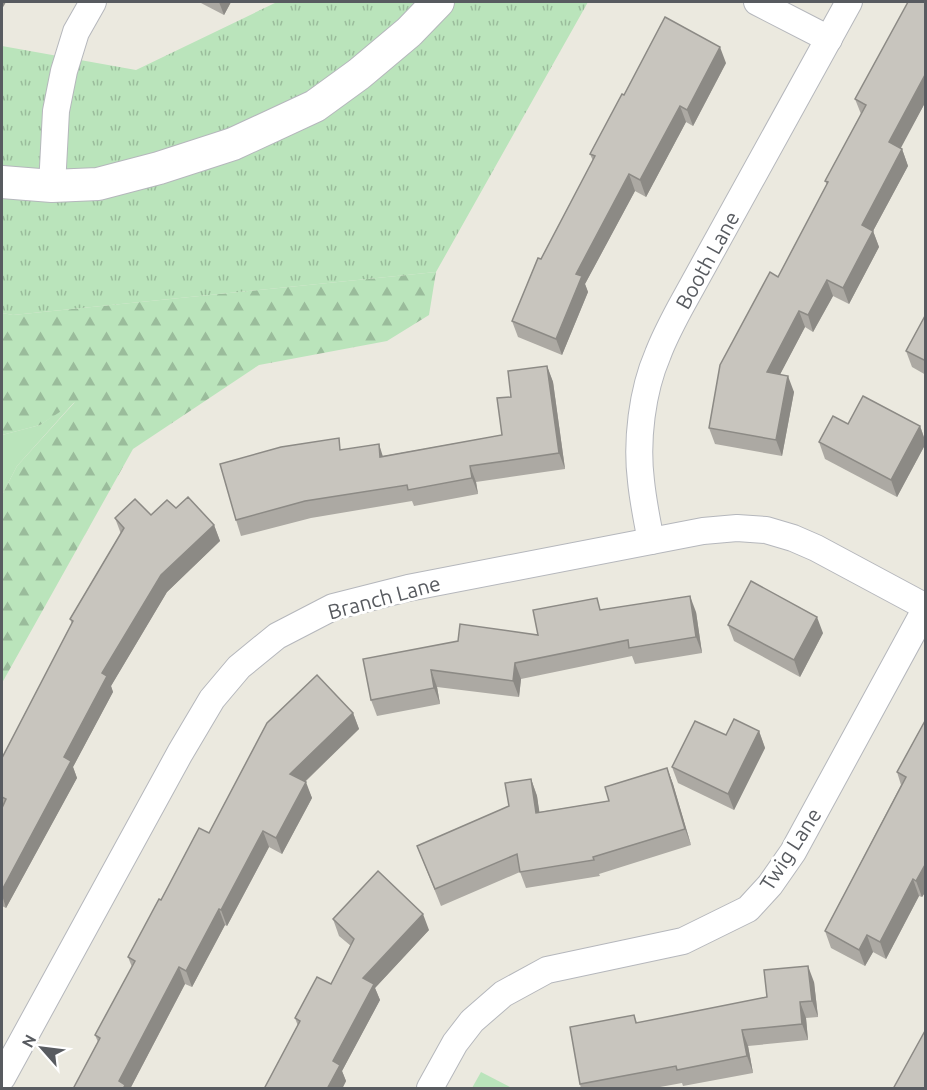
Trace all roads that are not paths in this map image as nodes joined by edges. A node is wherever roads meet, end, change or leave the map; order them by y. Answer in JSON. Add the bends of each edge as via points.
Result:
{"nodes":[{"id":1,"x":93,"y":2,"type":"edge"},
{"id":2,"x":438,"y":2,"type":"edge"},
{"id":3,"x":757,"y":2,"type":"edge"},
{"id":4,"x":849,"y":2,"type":"edge"},
{"id":5,"x":829,"y":39,"type":"junction"},
{"id":6,"x":2,"y":182,"type":"edge"},
{"id":7,"x":52,"y":186,"type":"junction"},
{"id":8,"x":651,"y":541,"type":"junction"},
{"id":9,"x":926,"y":607,"type":"edge"},
{"id":10,"x":2,"y":1078,"type":"edge"},
{"id":11,"x":430,"y":1089,"type":"edge"}],
"edges":[{"from":1,"to":7,"type":"street","via":[[76,32],[64,71],[56,111]]},
{"from":2,"to":7,"type":"street","via":[[409,32],[315,106],[233,144],[159,168],[98,184]]},
{"from":3,"to":5,"type":"street"},
{"from":4,"to":5,"type":"street","name":"Booth Lane"},
{"from":5,"to":8,"type":"street","name":"Booth Lane","via":[[657,355],[647,386],[640,438],[640,479]]},
{"from":6,"to":7,"type":"street"},
{"from":8,"to":9,"type":"street","name":"Branch Lane","via":[[703,531],[766,530],[816,548]]},
{"from":8,"to":10,"type":"street","name":"Branch Lane","via":[[408,588],[333,607],[277,636],[246,661],[212,699],[180,753]]},
{"from":9,"to":11,"type":"street","name":"Twig Lane","via":[[793,852],[748,909],[683,941],[547,970],[503,994],[472,1021],[455,1043]]}]}
